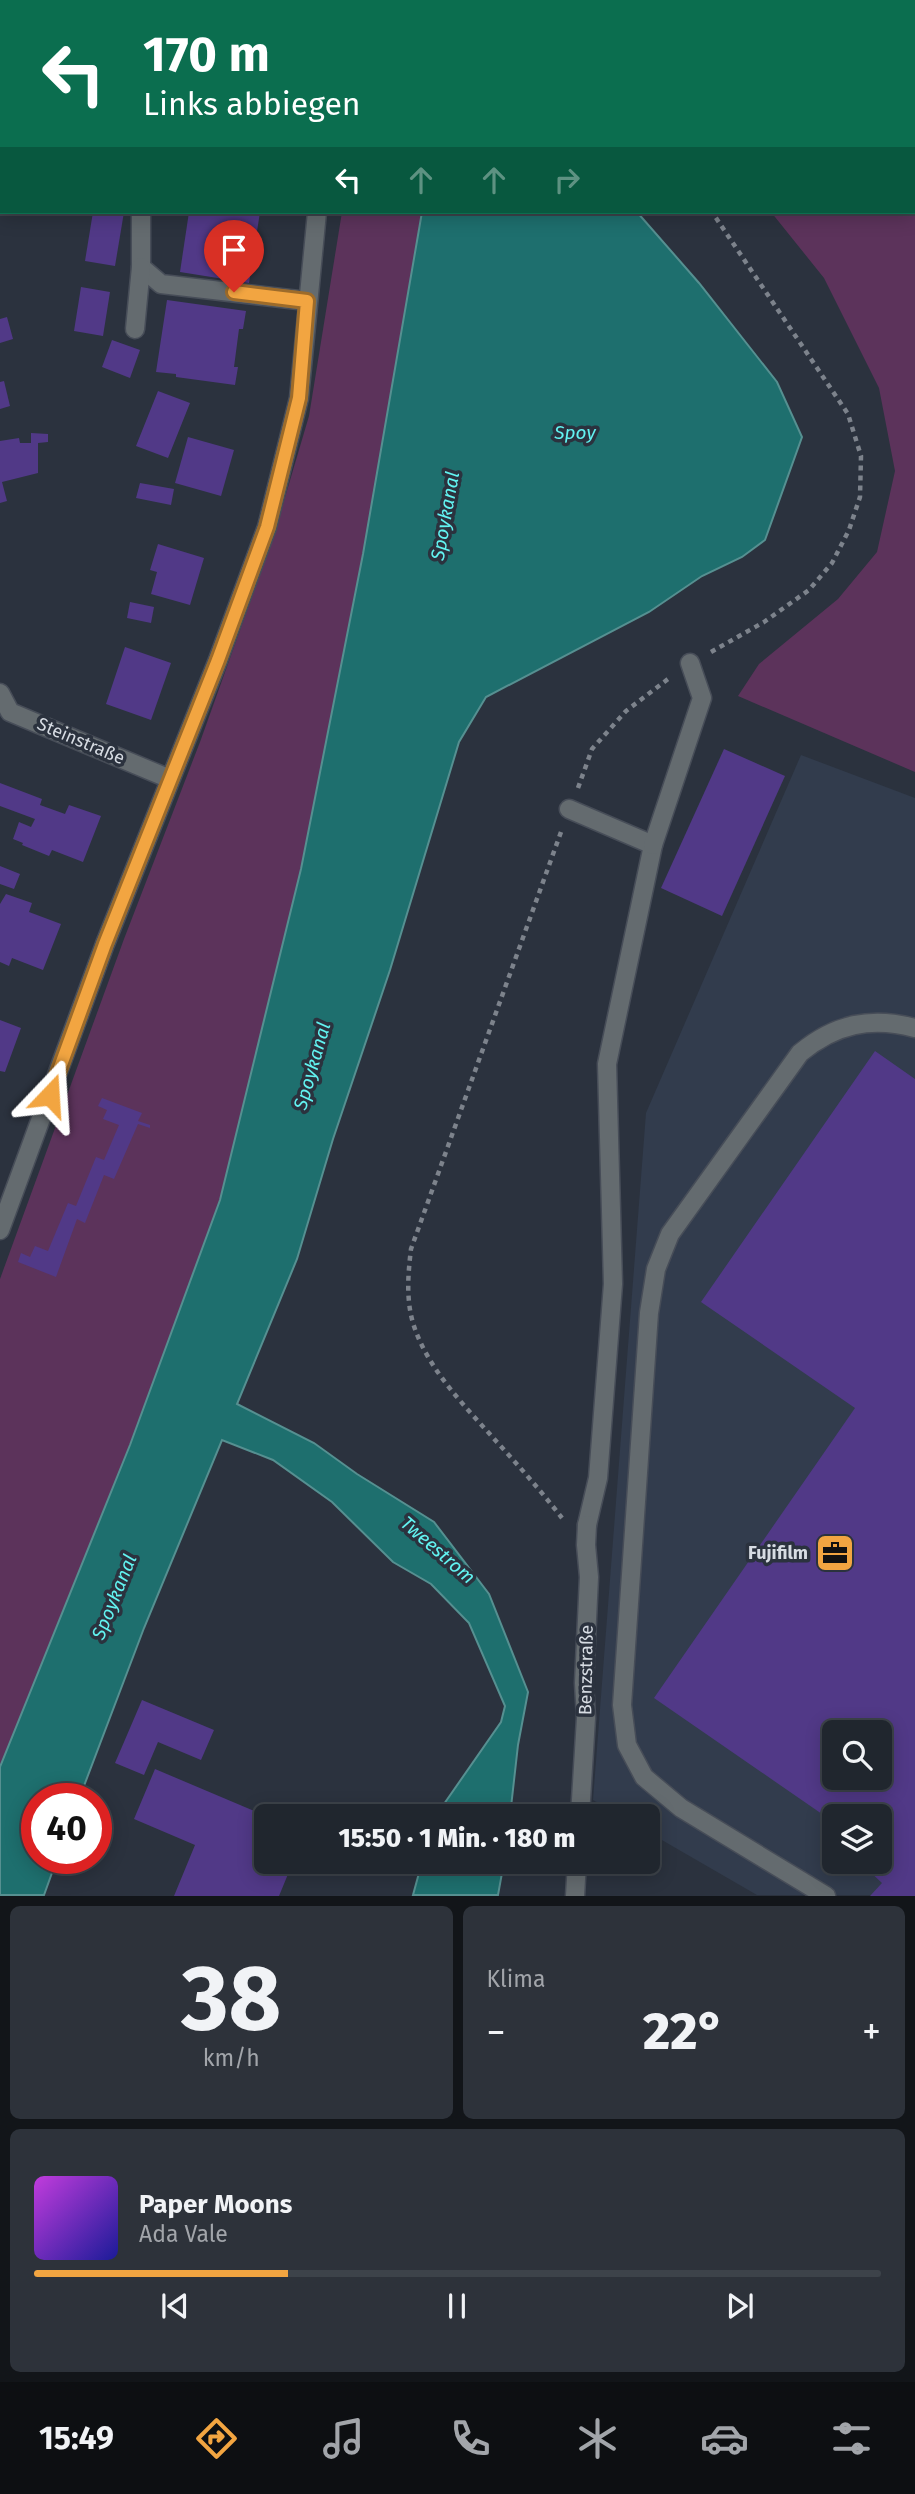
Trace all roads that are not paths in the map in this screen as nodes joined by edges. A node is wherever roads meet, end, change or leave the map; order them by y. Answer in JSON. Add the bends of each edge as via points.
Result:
{"nodes":[{"id":1,"x":141,"y":214,"type":"edge"},
{"id":2,"x":317,"y":214,"type":"edge"},
{"id":3,"x":141,"y":267,"type":"junction"},
{"id":4,"x":307,"y":301,"type":"junction"},
{"id":5,"x":135,"y":329,"type":"dead end"},
{"id":6,"x":690,"y":663,"type":"road end"},
{"id":7,"x":0,"y":694,"type":"edge"},
{"id":8,"x":170,"y":779,"type":"junction"},
{"id":9,"x":569,"y":809,"type":"road end"},
{"id":10,"x":653,"y":845,"type":"junction"},
{"id":11,"x":915,"y":1028,"type":"edge"},
{"id":12,"x":0,"y":1230,"type":"edge"},
{"id":13,"x":581,"y":1804,"type":"edge"},
{"id":14,"x":576,"y":1874,"type":"edge"},
{"id":15,"x":575,"y":1895,"type":"edge"},
{"id":16,"x":826,"y":1895,"type":"edge"}],
"edges":[{"from":1,"to":3,"type":"street"},
{"from":2,"to":4,"type":"street"},
{"from":3,"to":4,"type":"street","via":[[161,284]]},
{"from":3,"to":5,"type":"street"},
{"from":4,"to":8,"type":"street","via":[[299,398],[267,527]]},
{"from":6,"to":10,"type":"street","name":"Benzstraße","via":[[702,698]]},
{"from":7,"to":8,"type":"street","name":"Steinstraße","via":[[10,712]]},
{"from":8,"to":12,"type":"street"},
{"from":9,"to":10,"type":"street"},
{"from":10,"to":13,"type":"street","name":"Benzstraße","via":[[607,1065],[613,1284],[598,1478],[587,1524]]},
{"from":11,"to":16,"type":"street","via":[[886,1021],[853,1024],[820,1037],[800,1053],[670,1234],[656,1269],[649,1313],[622,1705],[627,1745],[644,1777],[681,1808]]},
{"from":14,"to":15,"type":"street"}]}
